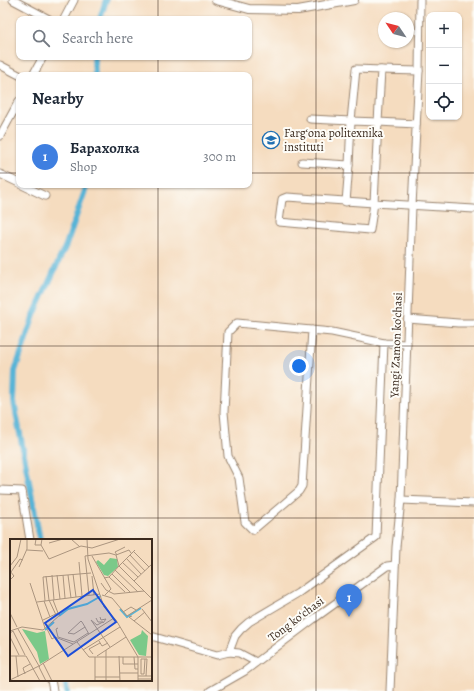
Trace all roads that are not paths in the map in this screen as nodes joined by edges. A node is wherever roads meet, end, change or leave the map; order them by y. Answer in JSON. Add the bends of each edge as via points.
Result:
{"nodes":[{"id":1,"x":13,"y":0,"type":"edge"},
{"id":2,"x":74,"y":0,"type":"edge"},
{"id":3,"x":216,"y":0,"type":"edge"},
{"id":4,"x":354,"y":0,"type":"edge"},
{"id":5,"x":420,"y":0,"type":"edge"},
{"id":6,"x":43,"y":16,"type":"edge"},
{"id":7,"x":66,"y":16,"type":"edge"},
{"id":8,"x":41,"y":60,"type":"edge"},
{"id":9,"x":0,"y":65,"type":"edge"},
{"id":10,"x":381,"y":70,"type":"junction"},
{"id":11,"x":419,"y":71,"type":"junction"},
{"id":12,"x":35,"y":72,"type":"edge"},
{"id":13,"x":16,"y":73,"type":"edge"},
{"id":14,"x":16,"y":109,"type":"edge"},
{"id":15,"x":310,"y":119,"type":"dead end"},
{"id":16,"x":351,"y":121,"type":"junction"},
{"id":17,"x":378,"y":122,"type":"junction"},
{"id":18,"x":416,"y":124,"type":"junction"},
{"id":19,"x":0,"y":136,"type":"edge"},
{"id":20,"x":302,"y":162,"type":"dead end"},
{"id":21,"x":349,"y":165,"type":"junction"},
{"id":22,"x":0,"y":174,"type":"edge"},
{"id":23,"x":16,"y":182,"type":"edge"},
{"id":24,"x":28,"y":188,"type":"edge"},
{"id":25,"x":45,"y":196,"type":"dead end"},
{"id":26,"x":346,"y":202,"type":"junction"},
{"id":27,"x":374,"y":203,"type":"junction"},
{"id":28,"x":412,"y":206,"type":"junction"},
{"id":29,"x":474,"y":209,"type":"edge"},
{"id":30,"x":408,"y":319,"type":"junction"},
{"id":31,"x":474,"y":323,"type":"edge"},
{"id":32,"x":312,"y":330,"type":"junction"},
{"id":33,"x":384,"y":343,"type":"junction"},
{"id":34,"x":407,"y":344,"type":"junction"},
{"id":35,"x":0,"y":490,"type":"edge"},
{"id":36,"x":401,"y":500,"type":"junction"},
{"id":37,"x":474,"y":503,"type":"edge"},
{"id":38,"x":30,"y":539,"type":"edge"},
{"id":39,"x":395,"y":565,"type":"junction"},
{"id":40,"x":152,"y":636,"type":"edge"},
{"id":41,"x":229,"y":652,"type":"junction"},
{"id":42,"x":256,"y":662,"type":"junction"},
{"id":43,"x":51,"y":681,"type":"edge"},
{"id":44,"x":53,"y":691,"type":"edge"},
{"id":45,"x":210,"y":691,"type":"edge"},
{"id":46,"x":390,"y":691,"type":"edge"}],
"edges":[{"from":1,"to":6,"type":"street"},
{"from":2,"to":7,"type":"street"},
{"from":3,"to":4,"type":"main road","via":[[249,9],[298,10]]},
{"from":5,"to":11,"type":"street","name":"Yangi Zamon ko'chasi"},
{"from":8,"to":12,"type":"street"},
{"from":9,"to":13,"type":"street"},
{"from":10,"to":11,"type":"street"},
{"from":10,"to":16,"type":"street","via":[[356,69]]},
{"from":10,"to":17,"type":"street"},
{"from":11,"to":18,"type":"street","name":"Yangi Zamon ko'chasi"},
{"from":14,"to":19,"type":"street"},
{"from":15,"to":16,"type":"street"},
{"from":16,"to":17,"type":"street"},
{"from":16,"to":21,"type":"street"},
{"from":17,"to":18,"type":"street"},
{"from":17,"to":27,"type":"street"},
{"from":18,"to":28,"type":"street","name":"Yangi Zamon ko'chasi"},
{"from":20,"to":21,"type":"street"},
{"from":21,"to":26,"type":"street"},
{"from":22,"to":23,"type":"street"},
{"from":24,"to":25,"type":"street"},
{"from":26,"to":27,"type":"street"},
{"from":26,"to":27,"type":"street","via":[[287,197],[282,199],[280,222],[370,230]]},
{"from":27,"to":28,"type":"street"},
{"from":28,"to":29,"type":"street"},
{"from":28,"to":30,"type":"street","name":"Yangi Zamon ko'chasi"},
{"from":30,"to":31,"type":"street"},
{"from":30,"to":34,"type":"street","name":"Yangi Zamon ko'chasi"},
{"from":32,"to":32,"type":"street","via":[[237,323],[228,332],[224,412],[228,456],[239,478],[245,522],[253,530],[299,492],[302,486]]},
{"from":32,"to":33,"type":"street"},
{"from":33,"to":34,"type":"street"},
{"from":33,"to":41,"type":"street","via":[[376,537],[298,593],[240,629]]},
{"from":34,"to":36,"type":"street","name":"Yangi Zamon ko'chasi"},
{"from":35,"to":38,"type":"street","via":[[22,491]]},
{"from":36,"to":37,"type":"street"},
{"from":36,"to":39,"type":"street","name":"Yangi Zamon ko'chasi"},
{"from":39,"to":42,"type":"street","name":"Tong koʻchasi","via":[[386,566]]},
{"from":39,"to":46,"type":"street","name":"Yangi Zamon ko'chasi"},
{"from":40,"to":41,"type":"street","via":[[217,655]]},
{"from":41,"to":42,"type":"street","via":[[239,653]]},
{"from":42,"to":45,"type":"street","name":"Tong koʻchasi"},
{"from":43,"to":44,"type":"street"}]}
